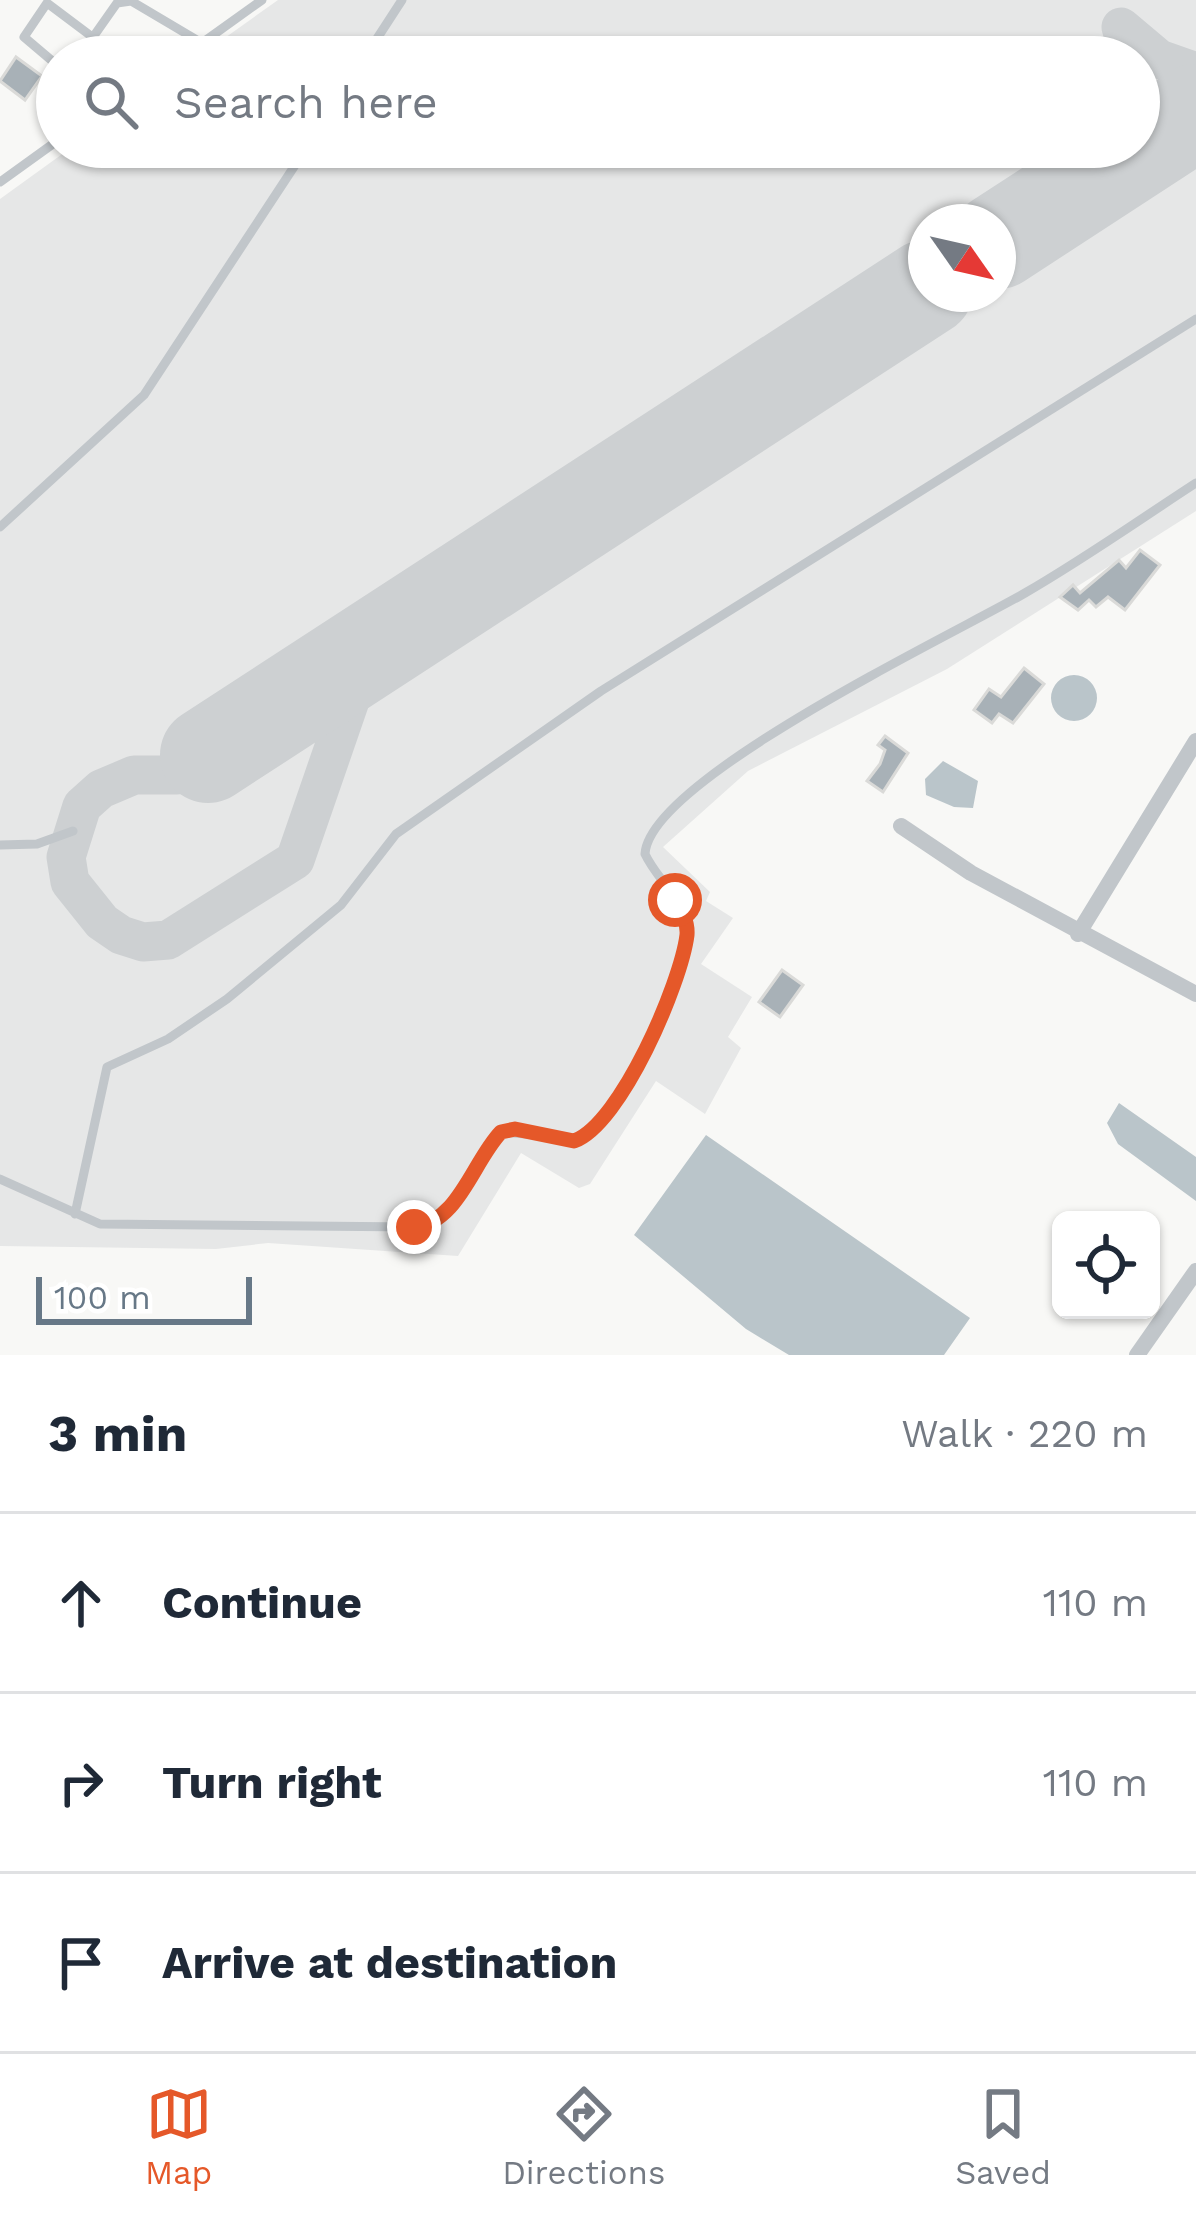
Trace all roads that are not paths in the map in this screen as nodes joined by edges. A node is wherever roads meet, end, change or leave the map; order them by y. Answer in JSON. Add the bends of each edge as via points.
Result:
{"nodes":[{"id":1,"x":262,"y":0,"type":"edge"},
{"id":2,"x":402,"y":0,"type":"edge"},
{"id":3,"x":94,"y":34,"type":"joint"},
{"id":4,"x":189,"y":36,"type":"edge"},
{"id":5,"x":213,"y":36,"type":"edge"},
{"id":6,"x":379,"y":36,"type":"edge"},
{"id":7,"x":36,"y":47,"type":"edge"},
{"id":8,"x":36,"y":156,"type":"edge"},
{"id":9,"x":293,"y":168,"type":"edge"},
{"id":10,"x":0,"y":182,"type":"edge"},
{"id":11,"x":1196,"y":319,"type":"edge"},
{"id":12,"x":1196,"y":483,"type":"edge"},
{"id":13,"x":0,"y":527,"type":"edge"},
{"id":14,"x":1196,"y":741,"type":"edge"},
{"id":15,"x":901,"y":826,"type":"dead end"},
{"id":16,"x":74,"y":831,"type":"dead end"},
{"id":17,"x":0,"y":845,"type":"edge"},
{"id":18,"x":1078,"y":934,"type":"junction"},
{"id":19,"x":1196,"y":994,"type":"edge"},
{"id":20,"x":0,"y":1179,"type":"edge"},
{"id":21,"x":76,"y":1214,"type":"junction"},
{"id":22,"x":1196,"y":1271,"type":"edge"},
{"id":23,"x":1137,"y":1355,"type":"edge"}],
"edges":[{"from":1,"to":5,"type":"lane"},
{"from":2,"to":6,"type":"lane"},
{"from":3,"to":4,"type":"lane","via":[[117,3],[131,1]]},
{"from":3,"to":7,"type":"lane","via":[[47,3],[24,37]]},
{"from":8,"to":10,"type":"lane"},
{"from":9,"to":13,"type":"lane","via":[[144,395]]},
{"from":11,"to":21,"type":"lane","via":[[602,691],[396,834],[341,905],[289,952],[168,1039],[107,1067]]},
{"from":12,"to":21,"type":"lane","via":[[1029,590],[766,736],[700,782],[658,824],[645,854],[682,912],[685,943],[633,1072],[582,1138],[501,1132],[448,1209],[424,1226],[122,1226]]},
{"from":14,"to":18,"type":"street"},
{"from":15,"to":18,"type":"street"},
{"from":16,"to":17,"type":"lane"},
{"from":18,"to":19,"type":"street"},
{"from":20,"to":21,"type":"lane"},
{"from":22,"to":23,"type":"street"}]}
